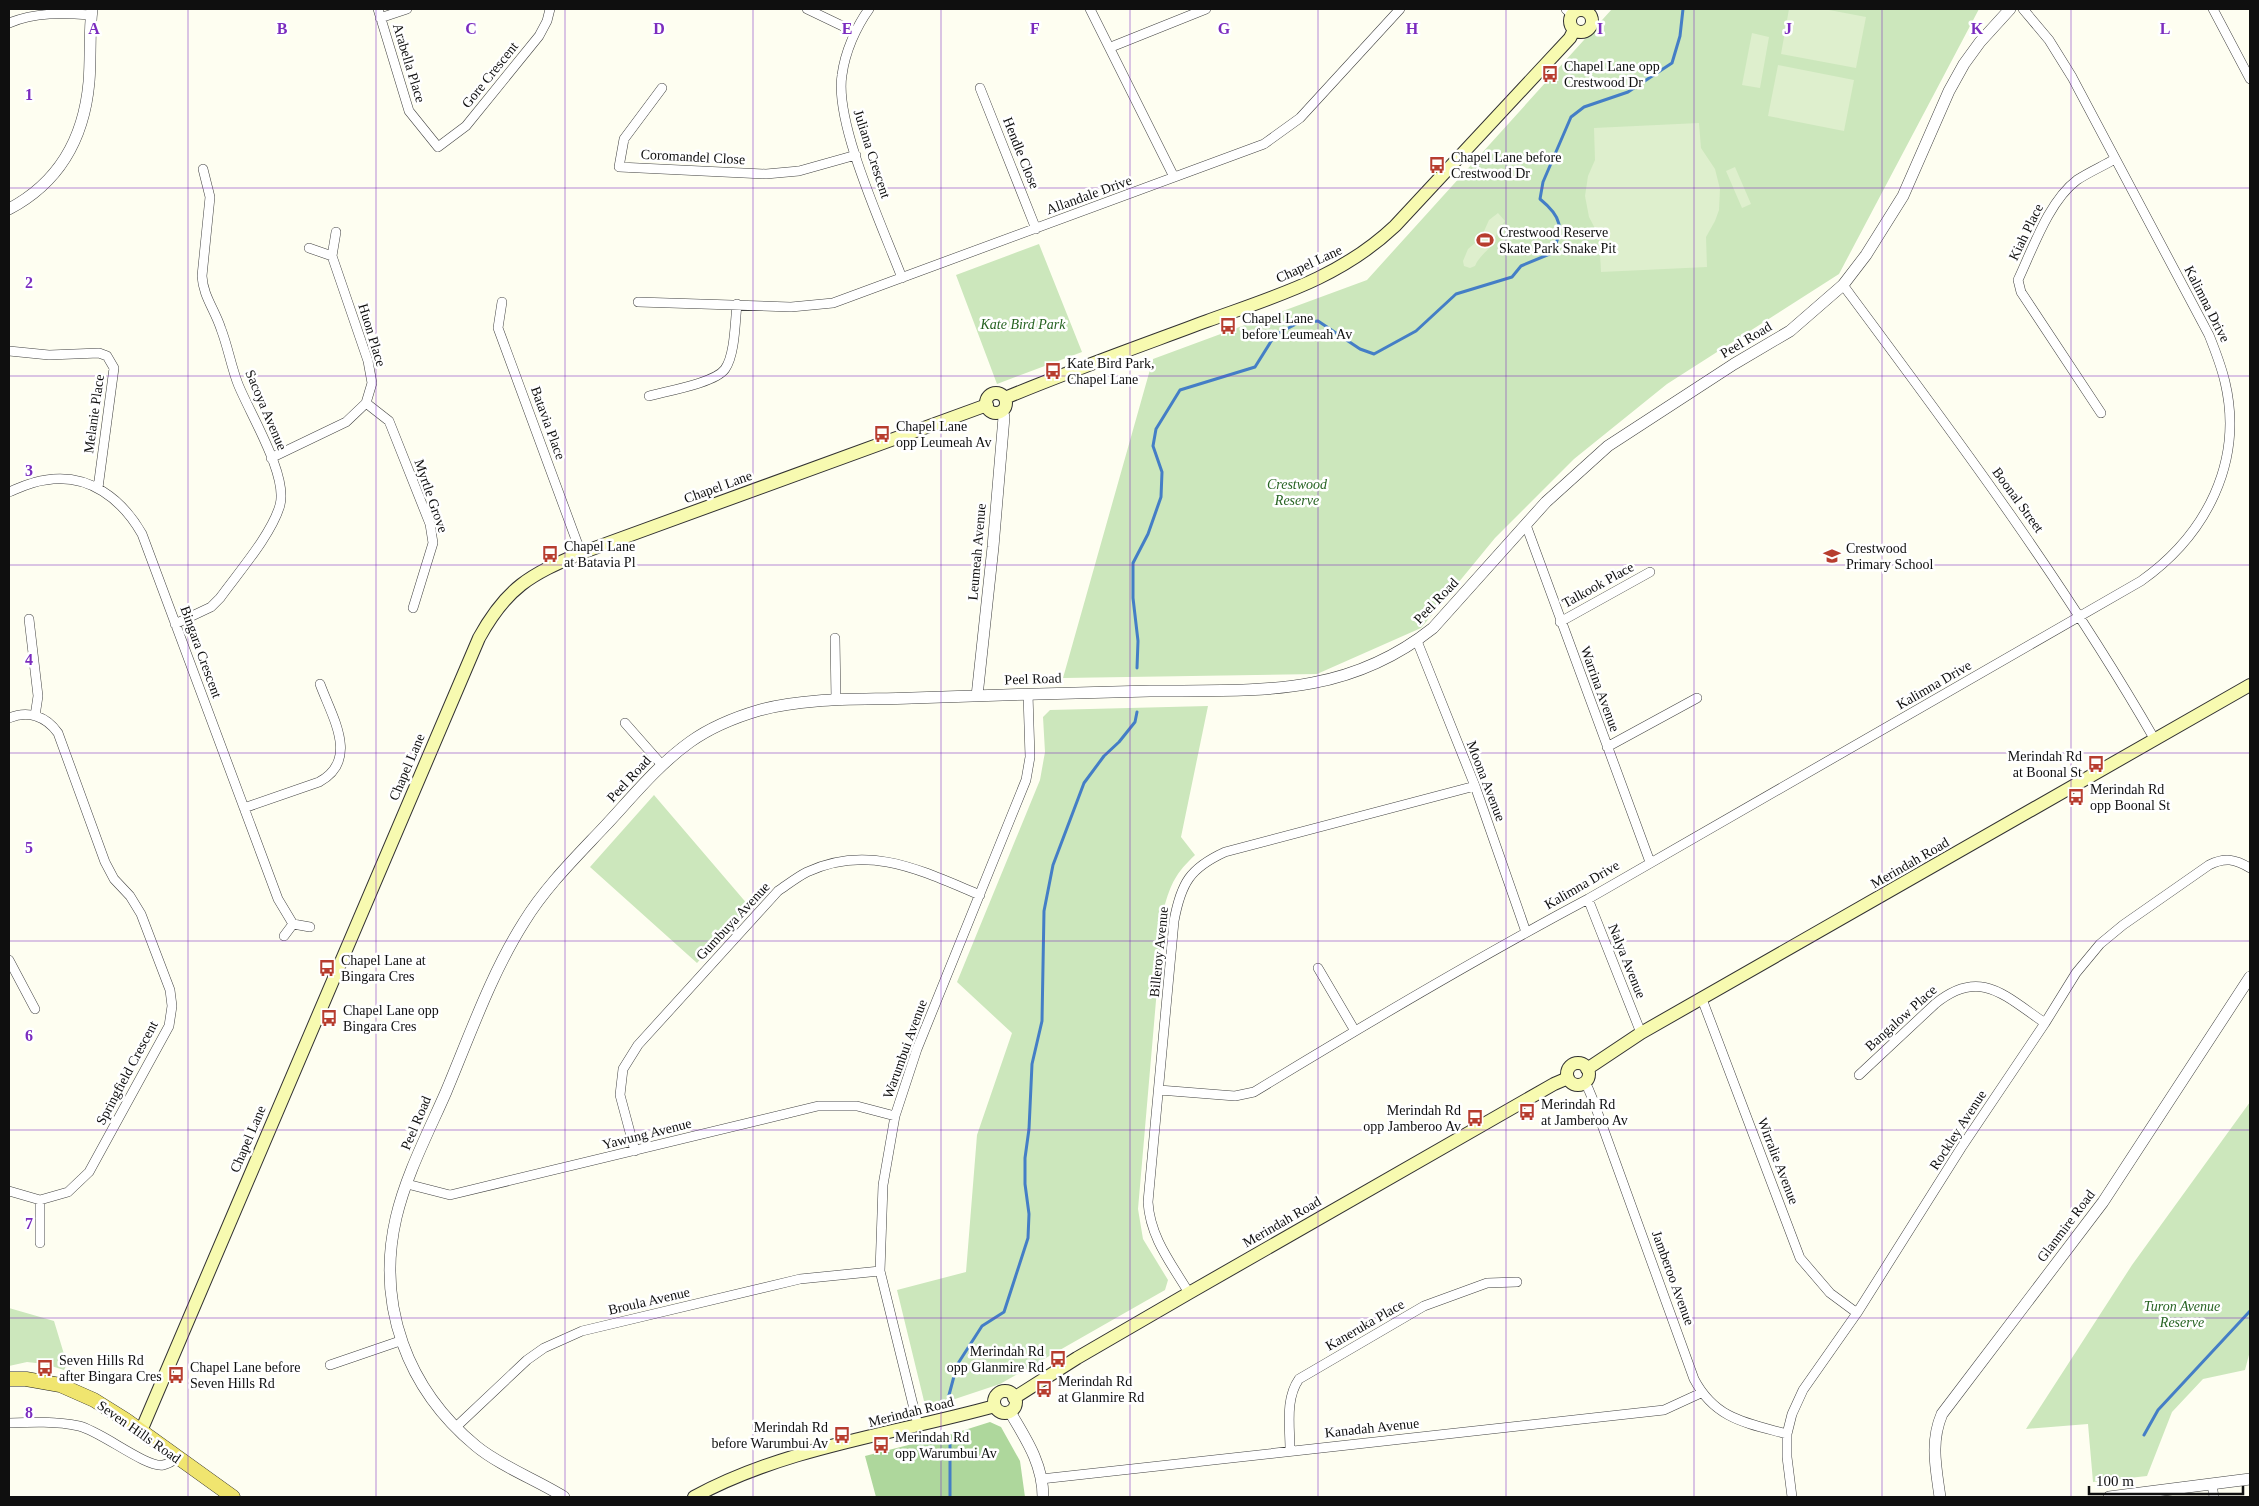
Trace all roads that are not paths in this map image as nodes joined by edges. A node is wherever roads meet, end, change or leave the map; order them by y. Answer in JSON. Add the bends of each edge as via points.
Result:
{"nodes":[{"id":1,"x":407,"y":9,"type":"edge"},
{"id":2,"x":550,"y":9,"type":"edge"},
{"id":3,"x":807,"y":9,"type":"edge"},
{"id":4,"x":869,"y":9,"type":"edge"},
{"id":5,"x":1090,"y":9,"type":"edge"},
{"id":6,"x":1206,"y":9,"type":"edge"},
{"id":7,"x":1400,"y":9,"type":"edge"},
{"id":8,"x":2010,"y":9,"type":"edge"},
{"id":9,"x":2023,"y":9,"type":"edge"},
{"id":10,"x":2213,"y":9,"type":"edge"},
{"id":11,"x":1570,"y":11,"type":"edge"},
{"id":12,"x":1590,"y":11,"type":"edge"},
{"id":13,"x":92,"y":12,"type":"edge"},
{"id":14,"x":379,"y":13,"type":"edge"},
{"id":15,"x":9,"y":23,"type":"edge"},
{"id":16,"x":1574,"y":30,"type":"junction"},
{"id":17,"x":855,"y":32,"type":"junction"},
{"id":18,"x":1111,"y":47,"type":"junction"},
{"id":19,"x":2250,"y":79,"type":"edge"},
{"id":20,"x":662,"y":88,"type":"dead end"},
{"id":21,"x":980,"y":88,"type":"dead end"},
{"id":22,"x":438,"y":147,"type":"joint"},
{"id":23,"x":856,"y":155,"type":"junction"},
{"id":24,"x":2115,"y":159,"type":"junction"},
{"id":25,"x":203,"y":169,"type":"dead end"},
{"id":26,"x":1174,"y":177,"type":"junction"},
{"id":27,"x":9,"y":209,"type":"edge"},
{"id":28,"x":1036,"y":229,"type":"junction"},
{"id":29,"x":336,"y":232,"type":"dead end"},
{"id":30,"x":309,"y":248,"type":"dead end"},
{"id":31,"x":332,"y":256,"type":"junction"},
{"id":32,"x":902,"y":278,"type":"junction"},
{"id":33,"x":1843,"y":285,"type":"junction"},
{"id":34,"x":502,"y":302,"type":"dead end"},
{"id":35,"x":638,"y":302,"type":"dead end"},
{"id":36,"x":737,"y":304,"type":"junction"},
{"id":37,"x":9,"y":351,"type":"edge"},
{"id":38,"x":649,"y":396,"type":"dead end"},
{"id":39,"x":1005,"y":398,"type":"junction"},
{"id":40,"x":366,"y":403,"type":"junction"},
{"id":41,"x":986,"y":405,"type":"junction"},
{"id":42,"x":1002,"y":411,"type":"junction"},
{"id":43,"x":2100,"y":413,"type":"dead end"},
{"id":44,"x":271,"y":458,"type":"junction"},
{"id":45,"x":98,"y":488,"type":"junction"},
{"id":46,"x":9,"y":492,"type":"edge"},
{"id":47,"x":1526,"y":525,"type":"junction"},
{"id":48,"x":581,"y":553,"type":"junction"},
{"id":49,"x":1650,"y":572,"type":"dead end"},
{"id":50,"x":413,"y":608,"type":"dead end"},
{"id":51,"x":2080,"y":616,"type":"junction"},
{"id":52,"x":29,"y":619,"type":"dead end"},
{"id":53,"x":1560,"y":622,"type":"junction"},
{"id":54,"x":175,"y":624,"type":"junction"},
{"id":55,"x":835,"y":638,"type":"dead end"},
{"id":56,"x":1417,"y":641,"type":"junction"},
{"id":57,"x":320,"y":684,"type":"dead end"},
{"id":58,"x":2250,"y":686,"type":"edge"},
{"id":59,"x":1028,"y":694,"type":"junction"},
{"id":60,"x":977,"y":696,"type":"junction"},
{"id":61,"x":1697,"y":698,"type":"dead end"},
{"id":62,"x":836,"y":700,"type":"junction"},
{"id":63,"x":35,"y":716,"type":"junction"},
{"id":64,"x":9,"y":718,"type":"edge"},
{"id":65,"x":625,"y":723,"type":"dead end"},
{"id":66,"x":2155,"y":740,"type":"junction"},
{"id":67,"x":1607,"y":747,"type":"junction"},
{"id":68,"x":662,"y":765,"type":"junction"},
{"id":69,"x":1475,"y":786,"type":"junction"},
{"id":70,"x":244,"y":808,"type":"junction"},
{"id":71,"x":1650,"y":862,"type":"junction"},
{"id":72,"x":2250,"y":868,"type":"edge"},
{"id":73,"x":980,"y":895,"type":"junction"},
{"id":74,"x":1588,"y":899,"type":"junction"},
{"id":75,"x":293,"y":924,"type":"junction"},
{"id":76,"x":310,"y":927,"type":"dead end"},
{"id":77,"x":1526,"y":932,"type":"junction"},
{"id":78,"x":284,"y":936,"type":"dead end"},
{"id":79,"x":9,"y":960,"type":"edge"},
{"id":80,"x":1318,"y":968,"type":"dead end"},
{"id":81,"x":2250,"y":977,"type":"edge"},
{"id":82,"x":1702,"y":999,"type":"junction"},
{"id":83,"x":35,"y":1009,"type":"dead end"},
{"id":84,"x":2045,"y":1023,"type":"junction"},
{"id":85,"x":1355,"y":1031,"type":"junction"},
{"id":86,"x":1641,"y":1033,"type":"junction"},
{"id":87,"x":1587,"y":1069,"type":"junction"},
{"id":88,"x":1859,"y":1075,"type":"dead end"},
{"id":89,"x":1568,"y":1078,"type":"junction"},
{"id":90,"x":1583,"y":1084,"type":"junction"},
{"id":91,"x":1159,"y":1090,"type":"junction"},
{"id":92,"x":896,"y":1116,"type":"junction"},
{"id":93,"x":635,"y":1151,"type":"junction"},
{"id":94,"x":406,"y":1184,"type":"junction"},
{"id":95,"x":9,"y":1191,"type":"edge"},
{"id":96,"x":40,"y":1200,"type":"junction"},
{"id":97,"x":40,"y":1244,"type":"dead end"},
{"id":98,"x":880,"y":1270,"type":"junction"},
{"id":99,"x":1517,"y":1282,"type":"dead end"},
{"id":100,"x":1189,"y":1293,"type":"junction"},
{"id":101,"x":1857,"y":1313,"type":"junction"},
{"id":102,"x":400,"y":1341,"type":"junction"},
{"id":103,"x":330,"y":1365,"type":"dead end"},
{"id":104,"x":9,"y":1379,"type":"edge"},
{"id":105,"x":1701,"y":1393,"type":"junction"},
{"id":106,"x":1014,"y":1398,"type":"junction"},
{"id":107,"x":995,"y":1406,"type":"junction"},
{"id":108,"x":1010,"y":1412,"type":"junction"},
{"id":109,"x":9,"y":1423,"type":"edge"},
{"id":110,"x":918,"y":1425,"type":"junction"},
{"id":111,"x":456,"y":1427,"type":"junction"},
{"id":112,"x":141,"y":1431,"type":"junction"},
{"id":113,"x":1786,"y":1434,"type":"junction"},
{"id":114,"x":1290,"y":1450,"type":"junction"},
{"id":115,"x":177,"y":1458,"type":"junction"},
{"id":116,"x":1042,"y":1479,"type":"junction"},
{"id":117,"x":2250,"y":1479,"type":"edge"},
{"id":118,"x":2212,"y":1484,"type":"junction"},
{"id":119,"x":233,"y":1497,"type":"edge"},
{"id":120,"x":564,"y":1497,"type":"edge"},
{"id":121,"x":694,"y":1497,"type":"edge"},
{"id":122,"x":1043,"y":1497,"type":"edge"},
{"id":123,"x":1792,"y":1497,"type":"edge"},
{"id":124,"x":1940,"y":1497,"type":"edge"},
{"id":125,"x":2109,"y":1497,"type":"edge"},
{"id":126,"x":2214,"y":1497,"type":"edge"}],
"edges":[{"from":1,"to":14,"type":"street"},
{"from":2,"to":22,"type":"street","name":"Gore Crescent","via":[[547,22],[538,36],[466,126]]},
{"from":3,"to":17,"type":"street"},
{"from":4,"to":17,"type":"street","name":"Juliana Crescent"},
{"from":5,"to":18,"type":"street"},
{"from":6,"to":18,"type":"street"},
{"from":7,"to":26,"type":"street","name":"Allandale Drive","via":[[1300,118],[1264,144]]},
{"from":8,"to":33,"type":"street","name":"Peel Road","via":[[1964,64],[1903,196]]},
{"from":9,"to":24,"type":"street","name":"Kalimna Drive","via":[[2064,64]]},
{"from":10,"to":19,"type":"street"},
{"from":11,"to":12,"type":"main road"},
{"from":11,"to":16,"type":"main road","via":[[1569,22]]},
{"from":12,"to":16,"type":"main road","via":[[1590,28],[1581,32]]},
{"from":13,"to":15,"type":"street","via":[[25,16]]},
{"from":13,"to":27,"type":"street","via":[[86,113],[78,139],[44,184]]},
{"from":14,"to":22,"type":"street","name":"Arabella Place","via":[[409,111]]},
{"from":16,"to":39,"type":"main road","name":"Chapel Lane","via":[[1395,226],[1345,266],[1307,285]]},
{"from":17,"to":23,"type":"street","name":"Juliana Crescent","via":[[842,76],[842,106]]},
{"from":18,"to":26,"type":"street"},
{"from":20,"to":23,"type":"street","name":"Coromandel Close","via":[[624,139],[619,167],[766,174],[800,171]]},
{"from":21,"to":28,"type":"street","name":"Hendle Close"},
{"from":23,"to":32,"type":"street","name":"Juliana Crescent"},
{"from":24,"to":43,"type":"street","name":"Kiah Place","via":[[2078,179],[2065,191],[2054,206],[2018,280],[2021,292]]},
{"from":24,"to":51,"type":"street","name":"Kalimna Drive","via":[[2209,335],[2225,382],[2228,435],[2217,490],[2194,531],[2161,567]]},
{"from":25,"to":44,"type":"street","name":"Sacoya Avenue","via":[[210,197],[203,289],[221,328],[239,386]]},
{"from":26,"to":28,"type":"street","name":"Allandale Drive"},
{"from":28,"to":32,"type":"street","name":"Allandale Drive"},
{"from":29,"to":31,"type":"street","name":"Huon Place"},
{"from":30,"to":31,"type":"street"},
{"from":31,"to":40,"type":"street","name":"Huon Place","via":[[368,362],[372,383]]},
{"from":32,"to":36,"type":"street","name":"Allandale Drive","via":[[833,303],[791,307]]},
{"from":33,"to":47,"type":"street","name":"Peel Road","via":[[1790,331],[1608,446],[1546,502]]},
{"from":33,"to":51,"type":"street","name":"Boonal Street","via":[[2034,546]]},
{"from":34,"to":48,"type":"street","name":"Batavia Place","via":[[498,328]]},
{"from":35,"to":36,"type":"street","name":"Allandale Drive"},
{"from":36,"to":38,"type":"street","via":[[731,356],[725,370],[716,378]]},
{"from":37,"to":45,"type":"street","name":"Melanie Place","via":[[49,355],[99,353],[112,361],[114,368]]},
{"from":39,"to":41,"type":"main road","via":[[1000,393],[993,393],[987,398]]},
{"from":39,"to":42,"type":"main road","via":[[1006,405]]},
{"from":40,"to":44,"type":"street","via":[[346,422]]},
{"from":40,"to":50,"type":"street","name":"Myrtle Grove","via":[[390,421],[430,524],[433,543]]},
{"from":41,"to":42,"type":"main road","via":[[994,412]]},
{"from":41,"to":48,"type":"main road","name":"Chapel Lane"},
{"from":42,"to":60,"type":"street","name":"Leumeah Avenue","via":[[993,547]]},
{"from":44,"to":54,"type":"street","name":"Sacoya Avenue","via":[[280,487],[276,518],[220,598],[211,607]]},
{"from":45,"to":46,"type":"street","name":"Bingara Crescent","via":[[47,479]]},
{"from":45,"to":54,"type":"street","name":"Bingara Crescent","via":[[123,506],[142,534]]},
{"from":47,"to":53,"type":"street","name":"Warrina Avenue"},
{"from":47,"to":56,"type":"street","name":"Peel Road","via":[[1433,628]]},
{"from":48,"to":112,"type":"main road","name":"Chapel Lane","via":[[543,569],[514,589],[479,638]]},
{"from":49,"to":53,"type":"street","name":"Talkook Place"},
{"from":51,"to":66,"type":"street","name":"Boonal Street"},
{"from":51,"to":71,"type":"street","name":"Kalimna Drive"},
{"from":52,"to":63,"type":"street","via":[[38,696]]},
{"from":53,"to":67,"type":"street","name":"Warrina Avenue"},
{"from":54,"to":70,"type":"street","name":"Bingara Crescent"},
{"from":55,"to":62,"type":"street"},
{"from":56,"to":59,"type":"street","name":"Peel Road","via":[[1367,668],[1312,684],[1282,688]]},
{"from":56,"to":69,"type":"street","name":"Moona Avenue"},
{"from":57,"to":70,"type":"street","via":[[341,746],[337,768],[319,782]]},
{"from":58,"to":66,"type":"main road","name":"Merindah Road"},
{"from":59,"to":60,"type":"street","name":"Peel Road"},
{"from":59,"to":73,"type":"street","name":"Warumbui Avenue","via":[[1029,769]]},
{"from":60,"to":62,"type":"street","name":"Peel Road"},
{"from":61,"to":67,"type":"street"},
{"from":62,"to":68,"type":"street","name":"Peel Road","via":[[792,704],[738,717],[692,740]]},
{"from":63,"to":64,"type":"street","via":[[24,714]]},
{"from":63,"to":96,"type":"street","name":"Springfield Crescent","via":[[52,724],[62,741],[105,862],[141,914],[170,990],[172,1006],[168,1026],[89,1172],[68,1192]]},
{"from":65,"to":68,"type":"street"},
{"from":66,"to":82,"type":"main road","name":"Merindah Road"},
{"from":67,"to":71,"type":"street","name":"Warrina Avenue"},
{"from":68,"to":94,"type":"street","name":"Peel Road","via":[[543,894],[522,925],[496,975]]},
{"from":69,"to":77,"type":"street","name":"Moona Avenue"},
{"from":69,"to":91,"type":"street","name":"Billeroy Avenue","via":[[1225,852],[1197,868],[1186,880],[1174,921]]},
{"from":70,"to":75,"type":"street","name":"Bingara Crescent","via":[[278,899]]},
{"from":71,"to":74,"type":"street","name":"Kalimna Drive"},
{"from":72,"to":84,"type":"street","name":"Rockley Avenue","via":[[2231,859],[2218,860],[2123,924],[2100,944],[2076,973]]},
{"from":73,"to":92,"type":"street","name":"Warumbui Avenue","via":[[917,1049]]},
{"from":73,"to":93,"type":"street","name":"Gumbuya Avenue","via":[[909,866],[872,860],[837,862],[807,872],[778,891],[638,1044],[623,1069],[620,1094]]},
{"from":74,"to":77,"type":"street","name":"Kalimna Drive"},
{"from":74,"to":86,"type":"street","name":"Nalya Avenue"},
{"from":75,"to":76,"type":"street"},
{"from":75,"to":78,"type":"street"},
{"from":77,"to":85,"type":"street","name":"Kalimna Drive"},
{"from":79,"to":83,"type":"street"},
{"from":80,"to":85,"type":"street"},
{"from":81,"to":124,"type":"street","name":"Glanmire Road","via":[[2103,1202],[1942,1414],[1934,1449]]},
{"from":82,"to":86,"type":"main road","name":"Merindah Road"},
{"from":82,"to":101,"type":"street","name":"Wirralie Avenue","via":[[1800,1258],[1830,1294]]},
{"from":84,"to":88,"type":"street","name":"Bangalow Place","via":[[1990,988],[1960,988],[1935,1004]]},
{"from":84,"to":101,"type":"street","name":"Rockley Avenue"},
{"from":85,"to":91,"type":"street","name":"Kalimna Drive","via":[[1254,1092],[1235,1096]]},
{"from":86,"to":87,"type":"main road","name":"Merindah Road"},
{"from":87,"to":89,"type":"main road","via":[[1584,1065],[1574,1064],[1568,1070]]},
{"from":87,"to":90,"type":"main road","via":[[1588,1077]]},
{"from":89,"to":90,"type":"main road","via":[[1574,1084]]},
{"from":89,"to":100,"type":"main road","name":"Merindah Road"},
{"from":90,"to":105,"type":"street","name":"Jamberoo Avenue","via":[[1593,1100]]},
{"from":91,"to":100,"type":"street","name":"Billeroy Avenue","via":[[1149,1221]]},
{"from":92,"to":93,"type":"street","name":"Yawung Avenue","via":[[857,1106],[818,1106]]},
{"from":92,"to":98,"type":"street","name":"Warumbui Avenue","via":[[883,1185]]},
{"from":93,"to":94,"type":"street","name":"Yawung Avenue","via":[[450,1195]]},
{"from":94,"to":102,"type":"street","name":"Peel Road","via":[[392,1235],[389,1267],[390,1291]]},
{"from":95,"to":96,"type":"street"},
{"from":96,"to":97,"type":"street"},
{"from":98,"to":110,"type":"street","name":"Warumbui Avenue"},
{"from":98,"to":111,"type":"street","name":"Broula Avenue","via":[[800,1278],[582,1331],[544,1348],[528,1360]]},
{"from":99,"to":114,"type":"street","name":"Kaneruka Place","via":[[1487,1283],[1424,1306],[1299,1379],[1292,1389],[1290,1403]]},
{"from":100,"to":106,"type":"main road","name":"Merindah Road"},
{"from":101,"to":113,"type":"street","name":"Rockley Avenue","via":[[1803,1390]]},
{"from":102,"to":103,"type":"street"},
{"from":102,"to":111,"type":"street","name":"Peel Road","via":[[426,1390]]},
{"from":104,"to":112,"type":"main road","name":"Seven Hills Road","via":[[43,1382],[75,1391],[105,1406]]},
{"from":105,"to":113,"type":"street","name":"Jamberoo Avenue","via":[[1732,1419]]},
{"from":105,"to":114,"type":"street","name":"Kanadah Avenue","via":[[1664,1410]]},
{"from":106,"to":107,"type":"main road","via":[[1006,1392],[999,1393]]},
{"from":106,"to":108,"type":"main road","via":[[1015,1404]]},
{"from":107,"to":108,"type":"main road","via":[[999,1411]]},
{"from":107,"to":110,"type":"main road","name":"Merindah Road"},
{"from":108,"to":116,"type":"street","via":[[1031,1448]]},
{"from":109,"to":115,"type":"street","via":[[35,1421],[80,1427],[156,1465],[164,1465]]},
{"from":110,"to":121,"type":"main road","name":"Merindah Road","via":[[772,1462]]},
{"from":111,"to":120,"type":"street","name":"Peel Road","via":[[479,1448]]},
{"from":112,"to":115,"type":"main road","name":"Seven Hills Road"},
{"from":113,"to":123,"type":"street","name":"Rockley Avenue"},
{"from":114,"to":116,"type":"street","name":"Kanadah Avenue"},
{"from":115,"to":119,"type":"main road","name":"Seven Hills Road"},
{"from":116,"to":122,"type":"street"},
{"from":117,"to":118,"type":"street"},
{"from":118,"to":125,"type":"street"},
{"from":118,"to":126,"type":"street"}]}
